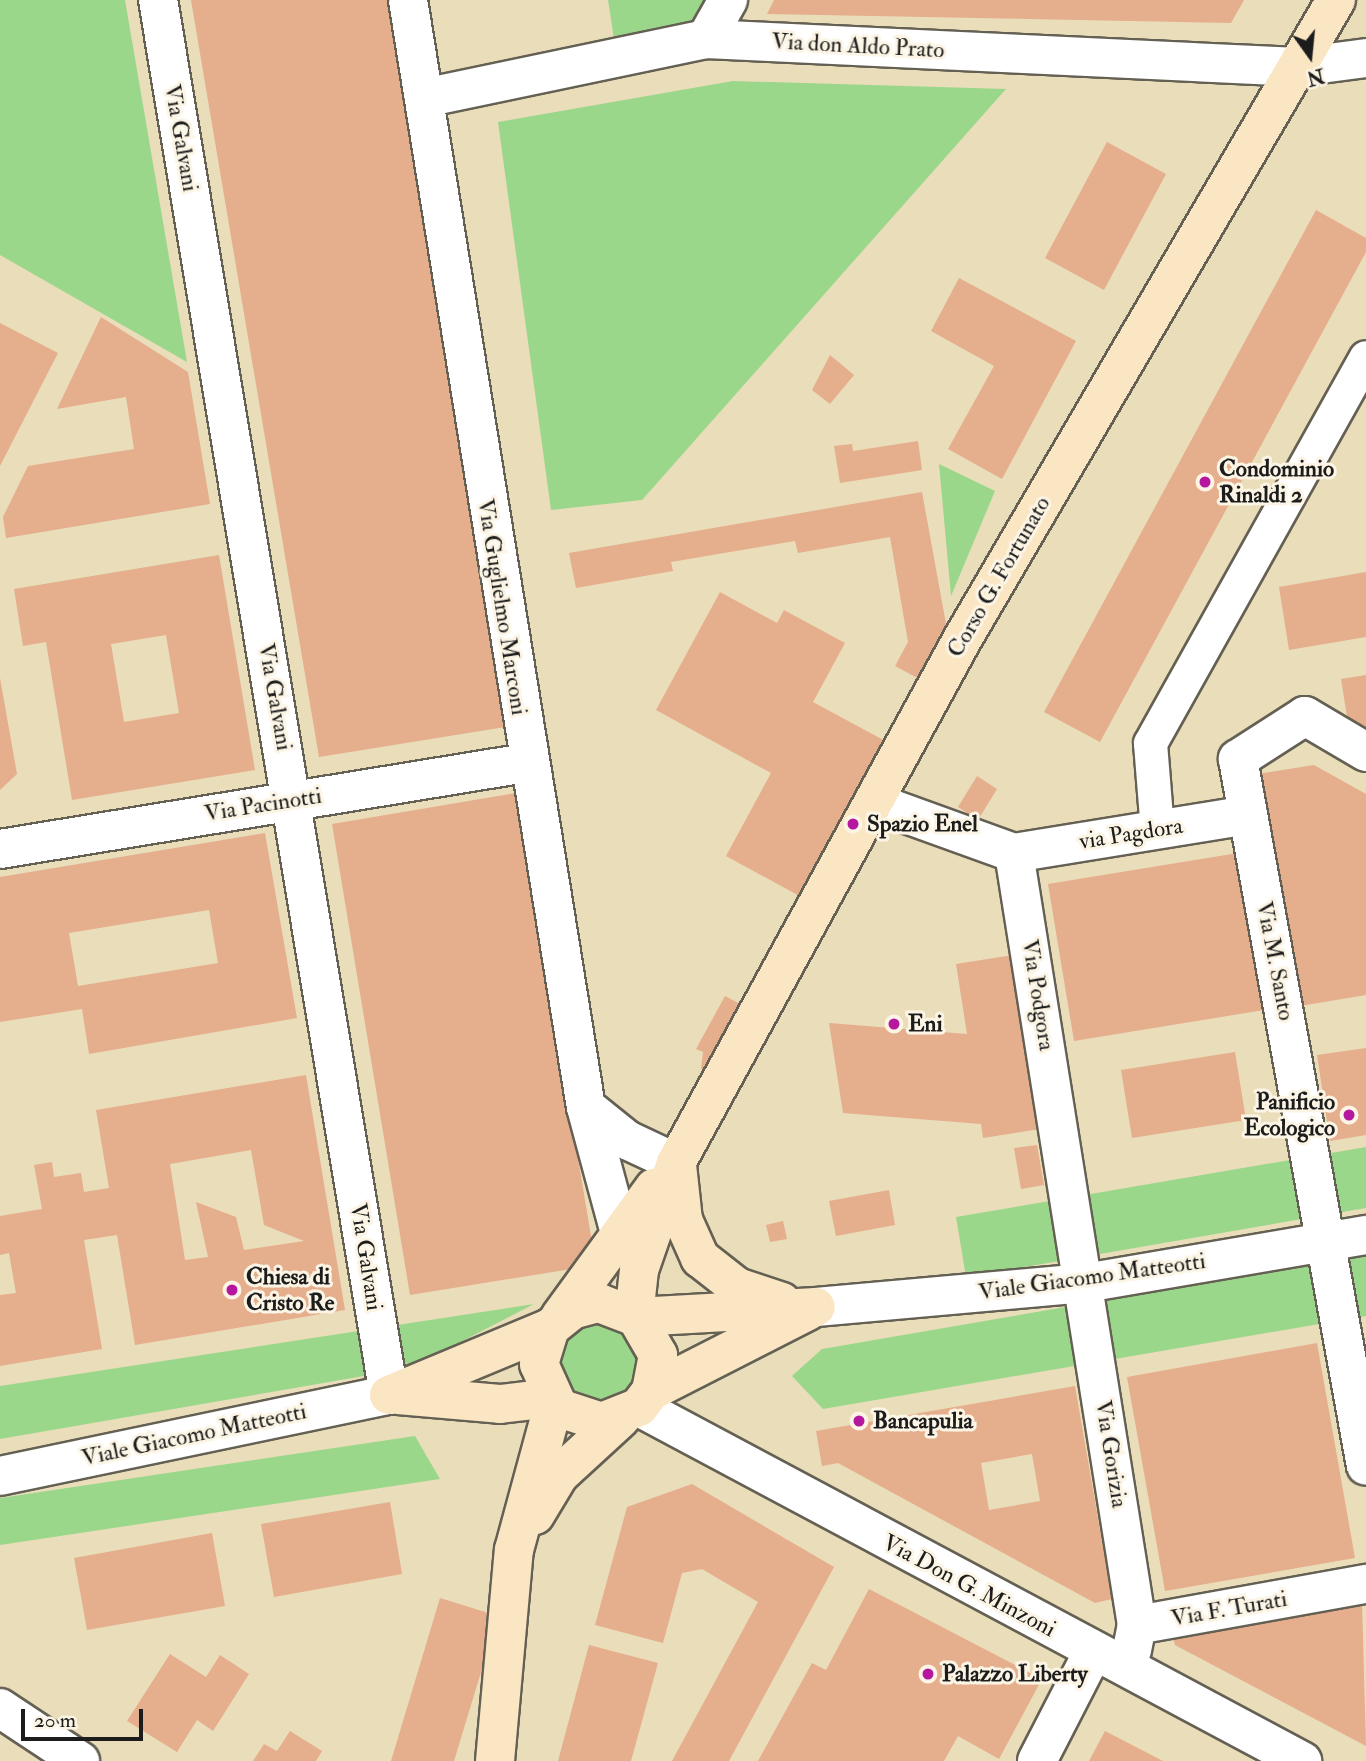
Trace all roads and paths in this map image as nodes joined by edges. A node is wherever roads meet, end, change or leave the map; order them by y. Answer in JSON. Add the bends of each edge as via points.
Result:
{"nodes":[{"id":1,"x":158,"y":0,"type":"edge"},
{"id":2,"x":408,"y":0,"type":"edge"},
{"id":3,"x":728,"y":0,"type":"edge"},
{"id":4,"x":1336,"y":0,"type":"edge"},
{"id":5,"x":706,"y":39,"type":"junction"},
{"id":6,"x":1366,"y":58,"type":"edge"},
{"id":7,"x":1298,"y":67,"type":"junction"},
{"id":8,"x":424,"y":98,"type":"junction"},
{"id":9,"x":1366,"y":357,"type":"edge"},
{"id":10,"x":1366,"y":752,"type":"edge"},
{"id":11,"x":526,"y":763,"type":"junction"},
{"id":12,"x":292,"y":800,"type":"junction"},
{"id":13,"x":876,"y":803,"type":"junction"},
{"id":14,"x":1248,"y":815,"type":"junction"},
{"id":15,"x":1157,"y":830,"type":"junction"},
{"id":16,"x":0,"y":849,"type":"edge"},
{"id":17,"x":1014,"y":853,"type":"junction"},
{"id":18,"x":586,"y":1107,"type":"junction"},
{"id":19,"x":676,"y":1163,"type":"junction"},
{"id":20,"x":620,"y":1233,"type":"junction"},
{"id":21,"x":1366,"y":1235,"type":"edge"},
{"id":22,"x":1328,"y":1241,"type":"junction"},
{"id":23,"x":1085,"y":1283,"type":"junction"},
{"id":24,"x":816,"y":1307,"type":"junction"},
{"id":25,"x":635,"y":1316,"type":"junction"},
{"id":26,"x":555,"y":1323,"type":"junction"},
{"id":27,"x":388,"y":1395,"type":"junction"},
{"id":28,"x":552,"y":1401,"type":"junction"},
{"id":29,"x":637,"y":1405,"type":"junction"},
{"id":30,"x":1366,"y":1466,"type":"edge"},
{"id":31,"x":0,"y":1476,"type":"edge"},
{"id":32,"x":514,"y":1550,"type":"junction"},
{"id":33,"x":1366,"y":1584,"type":"edge"},
{"id":34,"x":1137,"y":1625,"type":"junction"},
{"id":35,"x":1093,"y":1652,"type":"junction"},
{"id":36,"x":1128,"y":1670,"type":"junction"},
{"id":37,"x":0,"y":1707,"type":"edge"},
{"id":38,"x":80,"y":1761,"type":"edge"},
{"id":39,"x":495,"y":1761,"type":"edge"},
{"id":40,"x":1037,"y":1761,"type":"edge"},
{"id":41,"x":1302,"y":1761,"type":"edge"}],
"edges":[{"from":1,"to":12,"type":"street","name":"Via Galvani"},
{"from":2,"to":8,"type":"street","name":"Via Guglielmo Marconi"},
{"from":3,"to":5,"type":"street"},
{"from":4,"to":7,"type":"main road","name":"Corso G. Fortunato"},
{"from":5,"to":7,"type":"street","name":"Via don Aldo Prato"},
{"from":5,"to":8,"type":"street","name":"Via don Aldo Prato"},
{"from":6,"to":7,"type":"street","name":"Via don Aldo Prato"},
{"from":7,"to":13,"type":"main road","name":"Corso G. Fortunato","via":[[963,638]]},
{"from":8,"to":11,"type":"street","name":"Via Guglielmo Marconi"},
{"from":9,"to":15,"type":"street","via":[[1150,743]]},
{"from":10,"to":14,"type":"street","name":"Via M. Santo","via":[[1305,716],[1238,759]]},
{"from":11,"to":12,"type":"street","name":"Via Pacinotti"},
{"from":11,"to":18,"type":"street","name":"Via Guglielmo Marconi"},
{"from":12,"to":16,"type":"street","name":"Via Pacinotti"},
{"from":12,"to":27,"type":"street","name":"Via Galvani"},
{"from":13,"to":17,"type":"street"},
{"from":13,"to":19,"type":"main road","name":"Corso G. Fortunato"},
{"from":14,"to":15,"type":"street","name":"via Pagdora"},
{"from":14,"to":22,"type":"street","name":"Via M. Santo"},
{"from":15,"to":17,"type":"street","name":"via Pagdora"},
{"from":17,"to":23,"type":"street","name":"Via Podgora"},
{"from":18,"to":19,"type":"street","via":[[627,1140]]},
{"from":18,"to":20,"type":"street","name":"Via Guglielmo Marconi"},
{"from":19,"to":20,"type":"main road"},
{"from":19,"to":24,"type":"main road","via":[[683,1220],[700,1258],[737,1287]]},
{"from":19,"to":25,"type":"main road","via":[[639,1270]]},
{"from":20,"to":26,"type":"main road"},
{"from":21,"to":22,"type":"street","name":"Viale Giacomo Matteotti"},
{"from":22,"to":23,"type":"street","name":"Viale Giacomo Matteotti"},
{"from":22,"to":30,"type":"street","name":"Via M. Santo"},
{"from":23,"to":24,"type":"street","name":"Viale Giacomo Matteotti"},
{"from":23,"to":34,"type":"street","name":"Via Gorizia"},
{"from":24,"to":25,"type":"main road"},
{"from":24,"to":29,"type":"main road"},
{"from":25,"to":26,"type":"main road","via":[[599,1303]]},
{"from":25,"to":29,"type":"main road","via":[[658,1355]]},
{"from":26,"to":27,"type":"main road"},
{"from":26,"to":28,"type":"main road","via":[[538,1364]]},
{"from":27,"to":28,"type":"main road","via":[[500,1404]]},
{"from":27,"to":31,"type":"street","name":"Viale Giacomo Matteotti"},
{"from":28,"to":29,"type":"main road","via":[[583,1420]]},
{"from":28,"to":32,"type":"main road"},
{"from":29,"to":32,"type":"main road","via":[[559,1475]]},
{"from":29,"to":35,"type":"street","name":"Via Don G. Minzoni"},
{"from":32,"to":39,"type":"main road"},
{"from":33,"to":34,"type":"street","name":"Via F. Turati"},
{"from":34,"to":36,"type":"street"},
{"from":35,"to":36,"type":"street","name":"Via Don G. Minzoni"},
{"from":35,"to":40,"type":"street"},
{"from":36,"to":41,"type":"street","name":"Via Don G. Minzoni"},
{"from":37,"to":38,"type":"street"}]}
